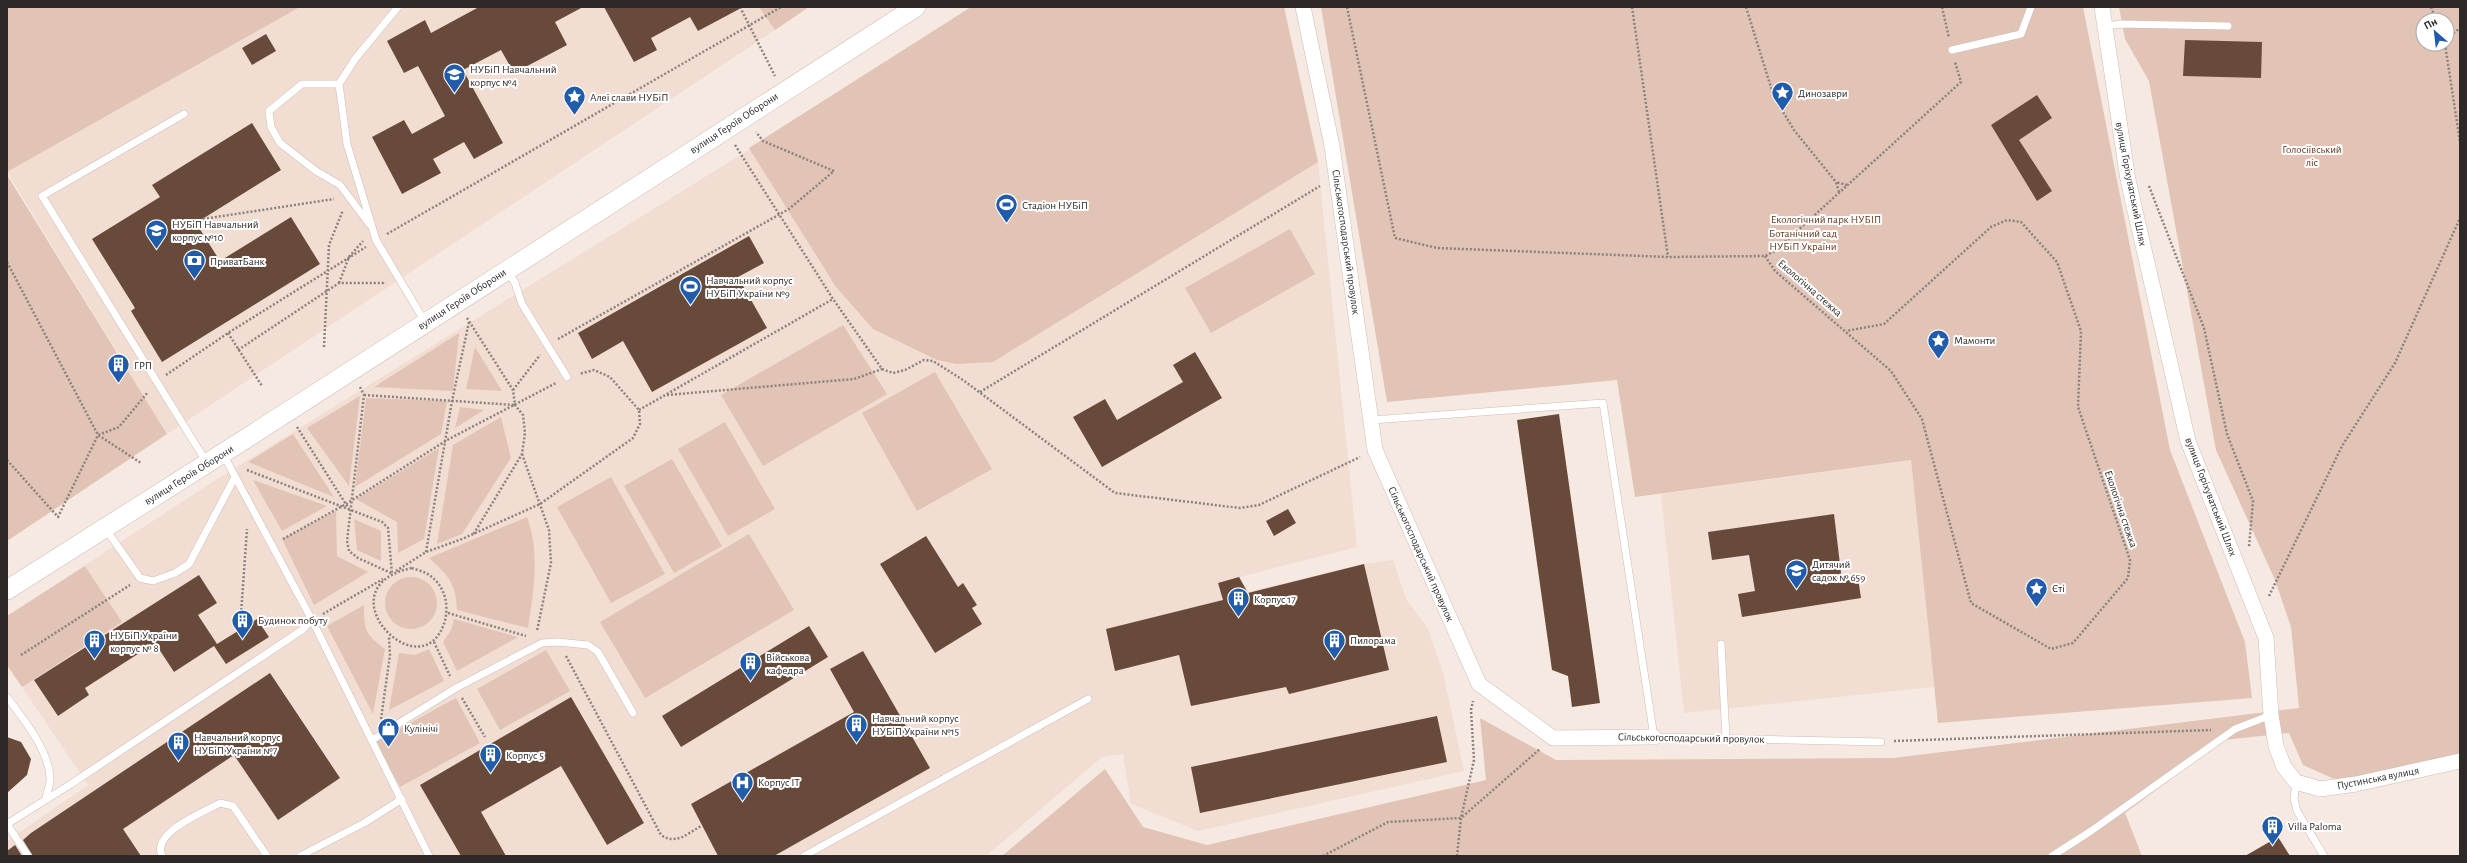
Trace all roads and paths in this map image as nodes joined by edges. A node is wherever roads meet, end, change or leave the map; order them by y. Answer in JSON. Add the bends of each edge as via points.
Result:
{"nodes":[{"id":1,"x":398,"y":7,"type":"edge"},
{"id":2,"x":740,"y":7,"type":"edge"},
{"id":3,"x":781,"y":7,"type":"edge"},
{"id":4,"x":916,"y":7,"type":"edge"},
{"id":5,"x":1303,"y":7,"type":"edge"},
{"id":6,"x":1347,"y":7,"type":"edge"},
{"id":7,"x":1632,"y":7,"type":"edge"},
{"id":8,"x":1746,"y":7,"type":"edge"},
{"id":9,"x":1942,"y":7,"type":"edge"},
{"id":10,"x":2031,"y":7,"type":"edge"},
{"id":11,"x":2102,"y":7,"type":"edge"},
{"id":12,"x":750,"y":25,"type":"junction"},
{"id":13,"x":2105,"y":26,"type":"junction"},
{"id":14,"x":2228,"y":26,"type":"dead end"},
{"id":15,"x":1952,"y":50,"type":"junction"},
{"id":16,"x":2446,"y":52,"type":"edge"},
{"id":17,"x":339,"y":84,"type":"junction"},
{"id":18,"x":783,"y":91,"type":"junction"},
{"id":19,"x":184,"y":114,"type":"dead end"},
{"id":20,"x":756,"y":132,"type":"dead end"},
{"id":21,"x":2460,"y":142,"type":"edge"},
{"id":22,"x":734,"y":144,"type":"dead end"},
{"id":23,"x":1836,"y":182,"type":"junction"},
{"id":24,"x":2147,"y":183,"type":"dead end"},
{"id":25,"x":1847,"y":184,"type":"junction"},
{"id":26,"x":1320,"y":186,"type":"dead end"},
{"id":27,"x":1839,"y":192,"type":"junction"},
{"id":28,"x":348,"y":197,"type":"junction"},
{"id":29,"x":779,"y":214,"type":"junction"},
{"id":30,"x":2460,"y":218,"type":"edge"},
{"id":31,"x":203,"y":219,"type":"dead end"},
{"id":32,"x":373,"y":229,"type":"junction"},
{"id":33,"x":376,"y":240,"type":"junction"},
{"id":34,"x":1765,"y":256,"type":"junction"},
{"id":35,"x":349,"y":257,"type":"junction"},
{"id":36,"x":1668,"y":257,"type":"junction"},
{"id":37,"x":7,"y":262,"type":"edge"},
{"id":38,"x":328,"y":270,"type":"junction"},
{"id":39,"x":507,"y":270,"type":"junction"},
{"id":40,"x":402,"y":282,"type":"junction"},
{"id":41,"x":340,"y":283,"type":"junction"},
{"id":42,"x":326,"y":292,"type":"junction"},
{"id":43,"x":833,"y":299,"type":"junction"},
{"id":44,"x":465,"y":316,"type":"dead end"},
{"id":45,"x":469,"y":321,"type":"junction"},
{"id":46,"x":425,"y":323,"type":"junction"},
{"id":47,"x":1846,"y":330,"type":"junction"},
{"id":48,"x":228,"y":333,"type":"junction"},
{"id":49,"x":548,"y":345,"type":"junction"},
{"id":50,"x":324,"y":347,"type":"dead end"},
{"id":51,"x":238,"y":350,"type":"junction"},
{"id":52,"x":882,"y":369,"type":"junction"},
{"id":53,"x":567,"y":377,"type":"junction"},
{"id":54,"x":158,"y":381,"type":"junction"},
{"id":55,"x":359,"y":384,"type":"dead end"},
{"id":56,"x":262,"y":386,"type":"dead end"},
{"id":57,"x":513,"y":390,"type":"junction"},
{"id":58,"x":980,"y":392,"type":"junction"},
{"id":59,"x":364,"y":395,"type":"junction"},
{"id":60,"x":665,"y":395,"type":"junction"},
{"id":61,"x":452,"y":401,"type":"junction"},
{"id":62,"x":515,"y":405,"type":"junction"},
{"id":63,"x":639,"y":410,"type":"junction"},
{"id":64,"x":1372,"y":420,"type":"junction"},
{"id":65,"x":296,"y":426,"type":"dead end"},
{"id":66,"x":98,"y":435,"type":"junction"},
{"id":67,"x":447,"y":440,"type":"junction"},
{"id":68,"x":1375,"y":450,"type":"junction"},
{"id":69,"x":522,"y":454,"type":"junction"},
{"id":70,"x":7,"y":460,"type":"edge"},
{"id":71,"x":220,"y":461,"type":"junction"},
{"id":72,"x":141,"y":463,"type":"dead end"},
{"id":73,"x":235,"y":477,"type":"junction"},
{"id":74,"x":351,"y":500,"type":"junction"},
{"id":75,"x":249,"y":503,"type":"junction"},
{"id":76,"x":346,"y":504,"type":"junction"},
{"id":77,"x":540,"y":504,"type":"junction"},
{"id":78,"x":341,"y":506,"type":"junction"},
{"id":79,"x":349,"y":509,"type":"junction"},
{"id":80,"x":105,"y":528,"type":"junction"},
{"id":81,"x":473,"y":535,"type":"junction"},
{"id":82,"x":272,"y":546,"type":"junction"},
{"id":83,"x":2249,"y":551,"type":"dead end"},
{"id":84,"x":426,"y":552,"type":"junction"},
{"id":85,"x":396,"y":571,"type":"junction"},
{"id":86,"x":392,"y":574,"type":"junction"},
{"id":87,"x":140,"y":578,"type":"junction"},
{"id":88,"x":385,"y":578,"type":"junction"},
{"id":89,"x":2275,"y":580,"type":"dead end"},
{"id":90,"x":7,"y":590,"type":"edge"},
{"id":91,"x":448,"y":613,"type":"junction"},
{"id":92,"x":241,"y":614,"type":"dead end"},
{"id":93,"x":312,"y":620,"type":"junction"},
{"id":94,"x":389,"y":636,"type":"junction"},
{"id":95,"x":534,"y":640,"type":"junction"},
{"id":96,"x":434,"y":642,"type":"junction"},
{"id":97,"x":558,"y":642,"type":"junction"},
{"id":98,"x":542,"y":643,"type":"junction"},
{"id":99,"x":1720,"y":644,"type":"dead end"},
{"id":100,"x":21,"y":655,"type":"dead end"},
{"id":101,"x":1479,"y":684,"type":"junction"},
{"id":102,"x":456,"y":688,"type":"junction"},
{"id":103,"x":7,"y":697,"type":"edge"},
{"id":104,"x":1088,"y":699,"type":"dead end"},
{"id":105,"x":633,"y":712,"type":"dead end"},
{"id":106,"x":2271,"y":715,"type":"junction"},
{"id":107,"x":2236,"y":729,"type":"junction"},
{"id":108,"x":380,"y":733,"type":"junction"},
{"id":109,"x":485,"y":737,"type":"dead end"},
{"id":110,"x":1654,"y":737,"type":"junction"},
{"id":111,"x":1553,"y":738,"type":"junction"},
{"id":112,"x":1726,"y":738,"type":"junction"},
{"id":113,"x":372,"y":740,"type":"junction"},
{"id":114,"x":1881,"y":742,"type":"joint"},
{"id":115,"x":2460,"y":761,"type":"edge"},
{"id":116,"x":2296,"y":782,"type":"junction"},
{"id":117,"x":46,"y":798,"type":"junction"},
{"id":118,"x":402,"y":799,"type":"junction"},
{"id":119,"x":1461,"y":818,"type":"junction"},
{"id":120,"x":7,"y":824,"type":"edge"},
{"id":121,"x":701,"y":826,"type":"dead end"},
{"id":122,"x":28,"y":856,"type":"edge"},
{"id":123,"x":162,"y":856,"type":"edge"},
{"id":124,"x":268,"y":856,"type":"edge"},
{"id":125,"x":300,"y":856,"type":"edge"},
{"id":126,"x":429,"y":856,"type":"edge"},
{"id":127,"x":804,"y":856,"type":"edge"},
{"id":128,"x":1323,"y":856,"type":"edge"},
{"id":129,"x":1457,"y":856,"type":"edge"},
{"id":130,"x":2052,"y":856,"type":"edge"},
{"id":131,"x":2324,"y":856,"type":"edge"}],
"edges":[{"from":1,"to":17,"type":"lane","via":[[355,59]]},
{"from":2,"to":12,"type":"path"},
{"from":3,"to":12,"type":"path"},
{"from":4,"to":18,"type":"street","name":"вулиця Героїв Оборони"},
{"from":5,"to":64,"type":"street","name":"Сільськогосподарський провулок","via":[[1332,146]]},
{"from":6,"to":36,"type":"path","via":[[1395,238],[1437,248]]},
{"from":7,"to":36,"type":"path"},
{"from":8,"to":23,"type":"path","via":[[1774,97],[1794,130]]},
{"from":9,"to":15,"type":"path"},
{"from":10,"to":15,"type":"lane","via":[[2021,34]]},
{"from":11,"to":13,"type":"street","name":"вулиця Горіхуватський Шлях"},
{"from":12,"to":18,"type":"path"},
{"from":12,"to":33,"type":"path"},
{"from":13,"to":14,"type":"lane"},
{"from":13,"to":106,"type":"street","name":"вулиця Горіхуватський Шлях","via":[[2128,180],[2188,440],[2266,638]]},
{"from":15,"to":25,"type":"path","via":[[1961,82]]},
{"from":16,"to":21,"type":"path"},
{"from":17,"to":28,"type":"lane","via":[[302,84],[269,111],[271,127],[280,143],[316,171],[340,185]]},
{"from":17,"to":32,"type":"lane","via":[[347,144]]},
{"from":18,"to":39,"type":"street","name":"вулиця Героїв Оборони"},
{"from":19,"to":54,"type":"lane","via":[[42,196]]},
{"from":20,"to":29,"type":"path","via":[[763,141],[834,170]]},
{"from":22,"to":29,"type":"path"},
{"from":23,"to":25,"type":"path"},
{"from":23,"to":27,"type":"path"},
{"from":24,"to":83,"type":"path","via":[[2204,328],[2227,434],[2253,501]]},
{"from":25,"to":27,"type":"path"},
{"from":26,"to":58,"type":"path"},
{"from":27,"to":34,"type":"path","via":[[1775,251]]},
{"from":28,"to":31,"type":"path"},
{"from":28,"to":32,"type":"lane"},
{"from":28,"to":38,"type":"path","via":[[329,245]]},
{"from":29,"to":43,"type":"path"},
{"from":29,"to":49,"type":"path"},
{"from":30,"to":89,"type":"path","via":[[2395,363],[2342,446]]},
{"from":32,"to":33,"type":"lane"},
{"from":32,"to":35,"type":"path"},
{"from":33,"to":35,"type":"path"},
{"from":33,"to":40,"type":"lane"},
{"from":34,"to":36,"type":"path"},
{"from":34,"to":47,"type":"path","name":"Екологічна стежка","via":[[1775,270]]},
{"from":35,"to":38,"type":"path"},
{"from":35,"to":41,"type":"path"},
{"from":37,"to":66,"type":"path"},
{"from":38,"to":42,"type":"path"},
{"from":38,"to":48,"type":"path"},
{"from":39,"to":46,"type":"street","name":"вулиця Героїв Оборони"},
{"from":39,"to":49,"type":"lane","via":[[515,283],[522,304]]},
{"from":40,"to":41,"type":"path"},
{"from":40,"to":46,"type":"lane"},
{"from":41,"to":42,"type":"path"},
{"from":42,"to":50,"type":"path"},
{"from":42,"to":51,"type":"path"},
{"from":43,"to":52,"type":"path"},
{"from":43,"to":60,"type":"path"},
{"from":44,"to":45,"type":"path"},
{"from":45,"to":57,"type":"path"},
{"from":45,"to":61,"type":"path"},
{"from":46,"to":71,"type":"street","name":"вулиця Героїв Оборони"},
{"from":47,"to":47,"type":"path","name":"Екологічна стежка","via":[[1891,371],[1922,419],[1971,603],[2051,649],[2072,643],[2128,578],[2130,560],[2078,407],[2081,330],[2057,262],[2020,222],[2007,220],[1991,227],[1884,324]]},
{"from":48,"to":51,"type":"path"},
{"from":48,"to":54,"type":"path"},
{"from":49,"to":53,"type":"lane"},
{"from":49,"to":57,"type":"path"},
{"from":51,"to":56,"type":"path"},
{"from":52,"to":58,"type":"path","via":[[893,373],[924,360],[933,361]]},
{"from":52,"to":60,"type":"path","via":[[854,380]]},
{"from":53,"to":62,"type":"path"},
{"from":53,"to":63,"type":"path","via":[[594,370],[610,377]]},
{"from":54,"to":66,"type":"path","via":[[119,427]]},
{"from":54,"to":71,"type":"lane"},
{"from":55,"to":59,"type":"path"},
{"from":57,"to":62,"type":"path"},
{"from":58,"to":68,"type":"path","via":[[1114,493],[1134,497],[1240,508],[1259,504]]},
{"from":59,"to":61,"type":"path"},
{"from":59,"to":74,"type":"path"},
{"from":60,"to":63,"type":"path"},
{"from":61,"to":62,"type":"path"},
{"from":61,"to":67,"type":"path"},
{"from":62,"to":67,"type":"path"},
{"from":62,"to":69,"type":"path","via":[[523,415],[525,433]]},
{"from":63,"to":77,"type":"path","via":[[640,424],[633,438]]},
{"from":64,"to":68,"type":"street","name":"Сільськогосподарський провулок"},
{"from":64,"to":110,"type":"lane","via":[[1603,403]]},
{"from":65,"to":76,"type":"path"},
{"from":66,"to":70,"type":"path","via":[[58,517]]},
{"from":66,"to":72,"type":"path"},
{"from":67,"to":74,"type":"path"},
{"from":67,"to":84,"type":"path"},
{"from":68,"to":101,"type":"street","name":"Сільськогосподарський провулок"},
{"from":69,"to":77,"type":"path"},
{"from":69,"to":81,"type":"path"},
{"from":71,"to":73,"type":"lane"},
{"from":71,"to":78,"type":"path"},
{"from":71,"to":80,"type":"street","name":"вулиця Героїв Оборони"},
{"from":73,"to":75,"type":"lane"},
{"from":73,"to":87,"type":"lane","via":[[189,564],[175,573],[153,581]]},
{"from":74,"to":76,"type":"path"},
{"from":74,"to":79,"type":"path"},
{"from":75,"to":82,"type":"lane"},
{"from":75,"to":92,"type":"path"},
{"from":76,"to":78,"type":"path"},
{"from":76,"to":79,"type":"path"},
{"from":77,"to":81,"type":"path"},
{"from":77,"to":95,"type":"path","via":[[549,530],[551,563]]},
{"from":78,"to":79,"type":"path"},
{"from":78,"to":82,"type":"path"},
{"from":79,"to":86,"type":"path","via":[[382,522],[388,528]]},
{"from":79,"to":86,"type":"path","via":[[348,551]]},
{"from":80,"to":87,"type":"lane"},
{"from":80,"to":90,"type":"street","name":"вулиця Героїв Оборони"},
{"from":81,"to":84,"type":"path"},
{"from":82,"to":93,"type":"lane"},
{"from":84,"to":85,"type":"path"},
{"from":85,"to":86,"type":"path"},
{"from":85,"to":91,"type":"path","via":[[412,568],[430,575],[444,594]]},
{"from":86,"to":88,"type":"path"},
{"from":87,"to":100,"type":"path"},
{"from":88,"to":93,"type":"path"},
{"from":88,"to":94,"type":"path","via":[[376,590],[374,606],[378,620]]},
{"from":91,"to":95,"type":"path"},
{"from":91,"to":96,"type":"path"},
{"from":93,"to":113,"type":"lane"},
{"from":93,"to":117,"type":"lane","via":[[302,630],[71,784]]},
{"from":94,"to":96,"type":"path","via":[[405,644],[420,647]]},
{"from":94,"to":108,"type":"path","via":[[390,655]]},
{"from":95,"to":98,"type":"path"},
{"from":96,"to":102,"type":"path"},
{"from":97,"to":98,"type":"lane"},
{"from":97,"to":105,"type":"lane","via":[[588,645],[598,652]]},
{"from":97,"to":121,"type":"path","via":[[661,835],[669,840],[679,839]]},
{"from":98,"to":102,"type":"lane"},
{"from":99,"to":112,"type":"lane"},
{"from":101,"to":111,"type":"street","name":"Сільськогосподарський провулок"},
{"from":101,"to":119,"type":"path","via":[[1471,710],[1474,760]]},
{"from":102,"to":108,"type":"lane"},
{"from":102,"to":109,"type":"path"},
{"from":103,"to":117,"type":"lane","via":[[27,725],[46,759],[50,777]]},
{"from":104,"to":127,"type":"lane"},
{"from":106,"to":107,"type":"lane"},
{"from":106,"to":116,"type":"street","name":"вулиця Горіхуватський Шлях","via":[[2276,746],[2284,767]]},
{"from":107,"to":114,"type":"path"},
{"from":107,"to":130,"type":"lane"},
{"from":108,"to":113,"type":"lane"},
{"from":110,"to":111,"type":"street","name":"Сільськогосподарський провулок"},
{"from":110,"to":112,"type":"lane","name":"Сільськогосподарський провулок"},
{"from":111,"to":119,"type":"path"},
{"from":112,"to":114,"type":"lane","name":"Сільськогосподарський провулок"},
{"from":113,"to":118,"type":"lane"},
{"from":115,"to":116,"type":"street","name":"Пустинська вулиця","via":[[2356,784],[2320,789]]},
{"from":116,"to":131,"type":"lane","via":[[2294,799],[2297,811]]},
{"from":117,"to":120,"type":"lane"},
{"from":118,"to":125,"type":"lane","via":[[364,823]]},
{"from":118,"to":126,"type":"lane"},
{"from":119,"to":128,"type":"path","via":[[1388,822]]},
{"from":119,"to":129,"type":"path"},
{"from":120,"to":122,"type":"lane"},
{"from":123,"to":124,"type":"lane","via":[[161,844],[167,833],[220,803],[233,806]]}]}
